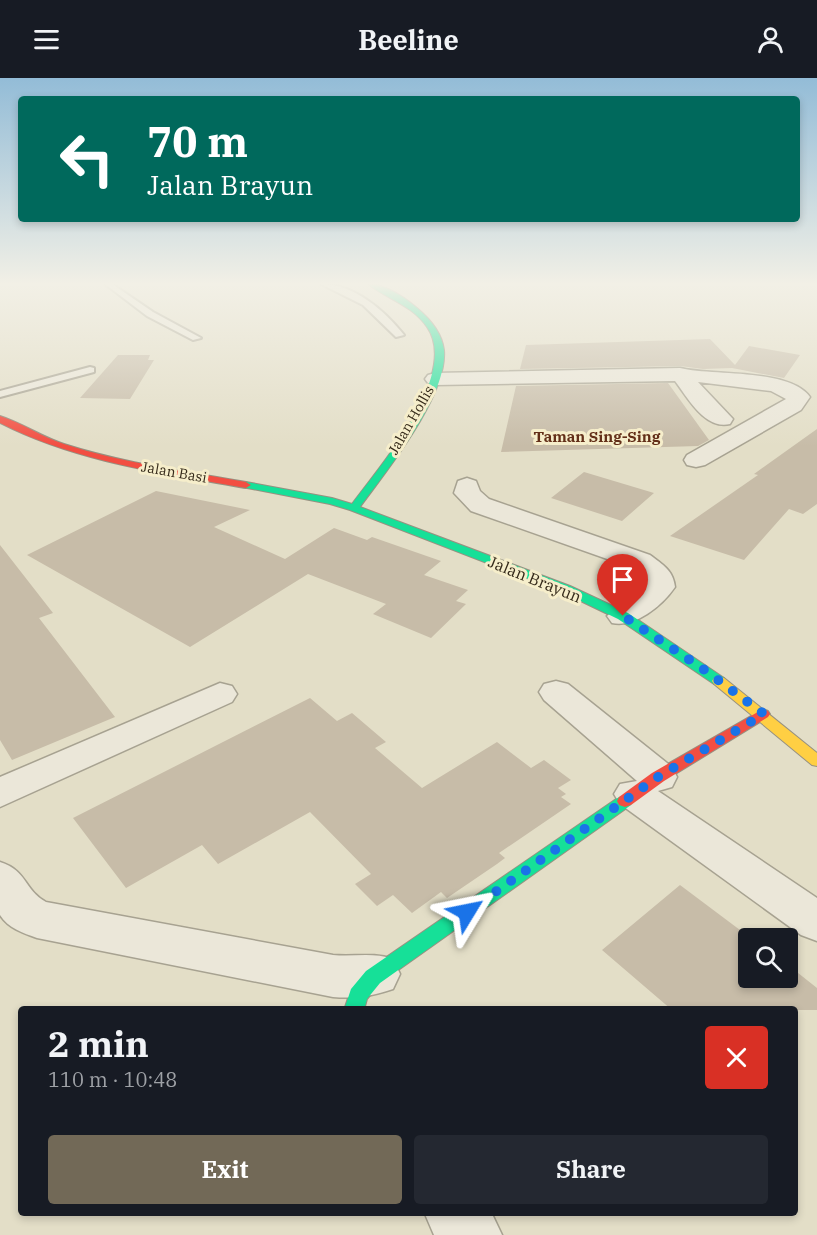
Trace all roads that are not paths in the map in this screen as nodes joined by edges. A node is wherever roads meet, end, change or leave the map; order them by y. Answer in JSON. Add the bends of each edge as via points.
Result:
{"nodes":[{"id":1,"x":434,"y":338,"type":"edge"},
{"id":2,"x":90,"y":370,"type":"dead end"},
{"id":3,"x":680,"y":374,"type":"junction"},
{"id":4,"x":435,"y":379,"type":"junction"},
{"id":5,"x":0,"y":394,"type":"edge"},
{"id":6,"x":0,"y":419,"type":"edge"},
{"id":7,"x":722,"y":419,"type":"dead end"},
{"id":8,"x":696,"y":460,"type":"dead end"},
{"id":9,"x":467,"y":486,"type":"dead end"},
{"id":10,"x":354,"y":508,"type":"junction"},
{"id":11,"x":623,"y":616,"type":"junction"},
{"id":12,"x":556,"y":692,"type":"dead end"},
{"id":13,"x":220,"y":694,"type":"dead end"},
{"id":14,"x":764,"y":714,"type":"junction"},
{"id":15,"x":817,"y":761,"type":"edge"},
{"id":16,"x":646,"y":785,"type":"junction"},
{"id":17,"x":0,"y":793,"type":"edge"},
{"id":18,"x":0,"y":879,"type":"edge"},
{"id":19,"x":817,"y":922,"type":"edge"},
{"id":20,"x":365,"y":992,"type":"edge"},
{"id":21,"x":456,"y":1216,"type":"edge"},
{"id":22,"x":472,"y":1235,"type":"edge"}],
"edges":[{"from":1,"to":4,"type":"main road","name":"Jalan Hollis","via":[[441,362]]},
{"from":2,"to":5,"type":"lane"},
{"from":3,"to":4,"type":"street"},
{"from":3,"to":7,"type":"street"},
{"from":3,"to":8,"type":"street","via":[[766,382],[788,388],[799,397],[793,405]]},
{"from":4,"to":10,"type":"main road","name":"Jalan Hollis","via":[[409,428]]},
{"from":6,"to":10,"type":"main road","name":"Jalan Basi","via":[[43,440],[112,461]]},
{"from":9,"to":11,"type":"street","via":[[467,493],[480,505],[651,568],[659,576],[660,587]]},
{"from":10,"to":11,"type":"main road","name":"Jalan Brayun"},
{"from":11,"to":14,"type":"main road","name":"Jalan Brayun"},
{"from":12,"to":16,"type":"street"},
{"from":13,"to":17,"type":"street"},
{"from":14,"to":15,"type":"main road","name":"Jalan Brayun"},
{"from":14,"to":16,"type":"main road"},
{"from":16,"to":19,"type":"street"},
{"from":16,"to":20,"type":"main road","via":[[392,965]]},
{"from":18,"to":20,"type":"street","via":[[21,909],[48,921],[355,978]]},
{"from":21,"to":22,"type":"street"}]}
